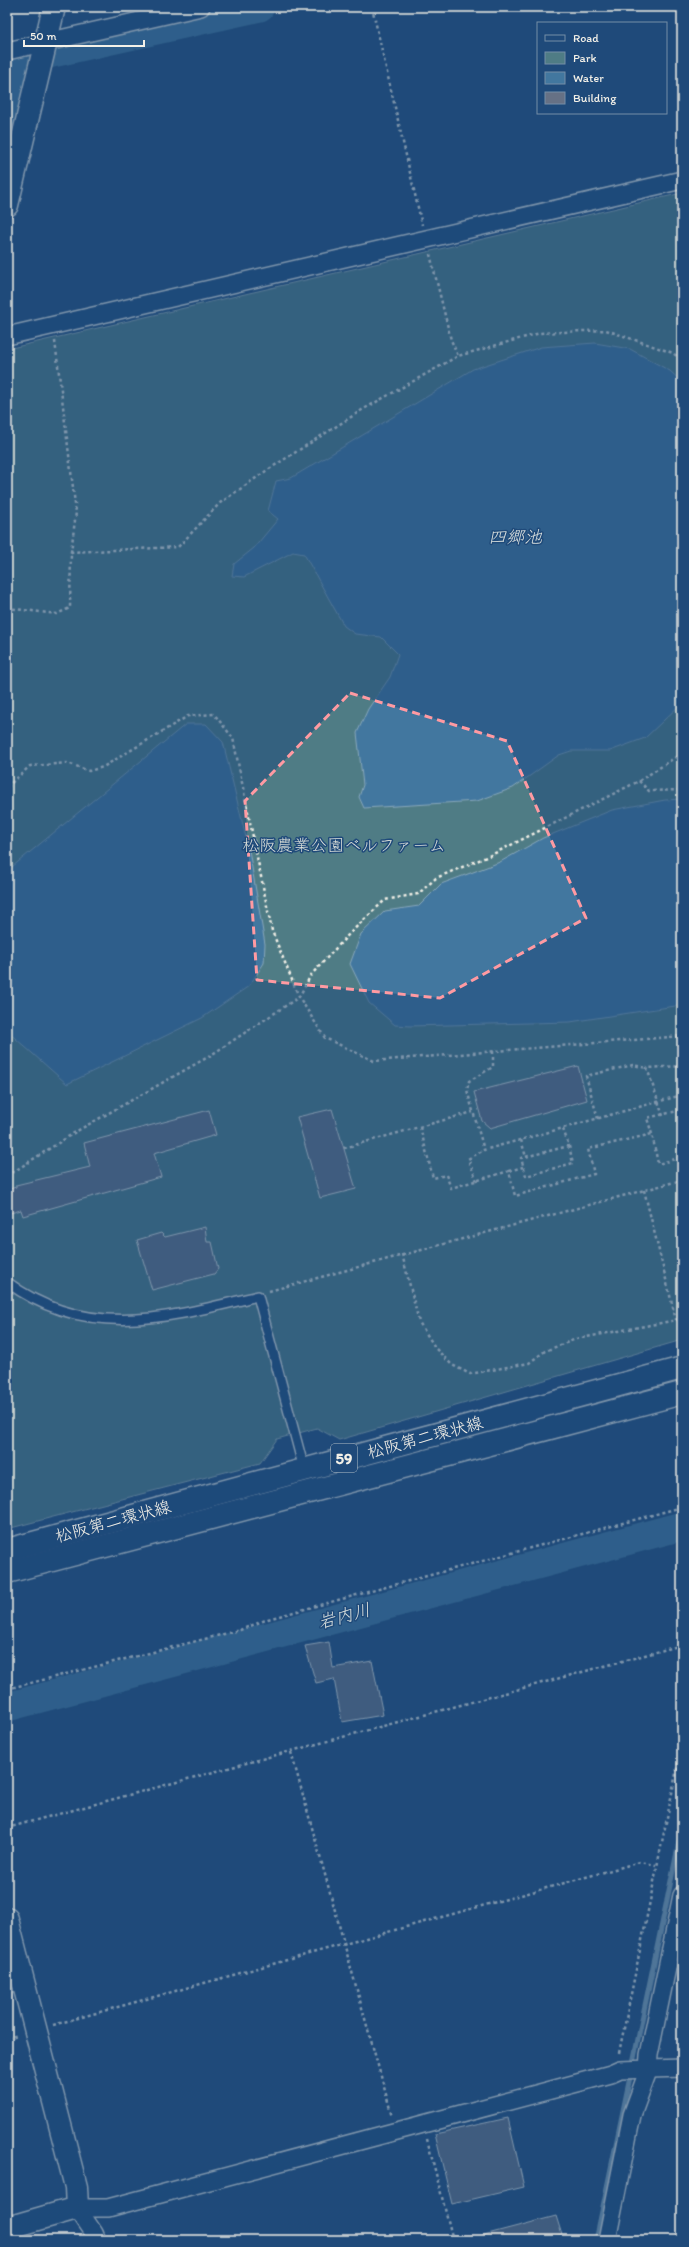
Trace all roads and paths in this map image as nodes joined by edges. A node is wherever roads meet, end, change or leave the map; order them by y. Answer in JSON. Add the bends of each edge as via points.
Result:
{"nodes":[{"id":1,"x":54,"y":7,"type":"edge"},
{"id":2,"x":201,"y":7,"type":"edge"},
{"id":3,"x":372,"y":7,"type":"edge"},
{"id":4,"x":46,"y":42,"type":"junction"},
{"id":5,"x":7,"y":51,"type":"edge"},
{"id":6,"x":682,"y":180,"type":"edge"},
{"id":7,"x":7,"y":205,"type":"edge"},
{"id":8,"x":427,"y":244,"type":"junction"},
{"id":9,"x":7,"y":336,"type":"edge"},
{"id":10,"x":62,"y":340,"type":"dead end"},
{"id":11,"x":458,"y":356,"type":"junction"},
{"id":12,"x":682,"y":361,"type":"edge"},
{"id":13,"x":70,"y":552,"type":"junction"},
{"id":14,"x":7,"y":608,"type":"edge"},
{"id":15,"x":682,"y":753,"type":"edge"},
{"id":16,"x":639,"y":781,"type":"junction"},
{"id":17,"x":7,"y":787,"type":"edge"},
{"id":18,"x":682,"y":790,"type":"edge"},
{"id":19,"x":299,"y":997,"type":"junction"},
{"id":20,"x":682,"y":1036,"type":"edge"},
{"id":21,"x":493,"y":1051,"type":"junction"},
{"id":22,"x":682,"y":1066,"type":"edge"},
{"id":23,"x":647,"y":1068,"type":"junction"},
{"id":24,"x":682,"y":1095,"type":"edge"},
{"id":25,"x":658,"y":1102,"type":"junction"},
{"id":26,"x":682,"y":1110,"type":"edge"},
{"id":27,"x":473,"y":1112,"type":"junction"},
{"id":28,"x":663,"y":1116,"type":"junction"},
{"id":29,"x":598,"y":1119,"type":"junction"},
{"id":30,"x":420,"y":1127,"type":"junction"},
{"id":31,"x":562,"y":1129,"type":"junction"},
{"id":32,"x":652,"y":1134,"type":"junction"},
{"id":33,"x":521,"y":1140,"type":"junction"},
{"id":34,"x":569,"y":1146,"type":"junction"},
{"id":35,"x":344,"y":1148,"type":"dead end"},
{"id":36,"x":484,"y":1150,"type":"junction"},
{"id":37,"x":526,"y":1157,"type":"junction"},
{"id":38,"x":682,"y":1157,"type":"edge"},
{"id":39,"x":523,"y":1167,"type":"junction"},
{"id":40,"x":509,"y":1171,"type":"junction"},
{"id":41,"x":7,"y":1176,"type":"edge"},
{"id":42,"x":682,"y":1180,"type":"edge"},
{"id":43,"x":477,"y":1181,"type":"junction"},
{"id":44,"x":644,"y":1190,"type":"junction"},
{"id":45,"x":402,"y":1254,"type":"junction"},
{"id":46,"x":7,"y":1282,"type":"edge"},
{"id":47,"x":266,"y":1287,"type":"dead end"},
{"id":48,"x":682,"y":1319,"type":"edge"},
{"id":49,"x":676,"y":1320,"type":"junction"},
{"id":50,"x":682,"y":1368,"type":"edge"},
{"id":51,"x":682,"y":1393,"type":"edge"},
{"id":52,"x":304,"y":1469,"type":"junction"},
{"id":53,"x":682,"y":1507,"type":"edge"},
{"id":54,"x":7,"y":1550,"type":"edge"},
{"id":55,"x":7,"y":1572,"type":"edge"},
{"id":56,"x":682,"y":1645,"type":"edge"},
{"id":57,"x":7,"y":1689,"type":"edge"},
{"id":58,"x":682,"y":1744,"type":"edge"},
{"id":59,"x":291,"y":1752,"type":"junction"},
{"id":60,"x":7,"y":1828,"type":"edge"},
{"id":61,"x":656,"y":1865,"type":"junction"},
{"id":62,"x":682,"y":1895,"type":"edge"},
{"id":63,"x":7,"y":1919,"type":"edge"},
{"id":64,"x":345,"y":1943,"type":"junction"},
{"id":65,"x":36,"y":2030,"type":"junction"},
{"id":66,"x":7,"y":2038,"type":"edge"},
{"id":67,"x":682,"y":2068,"type":"edge"},
{"id":68,"x":618,"y":2071,"type":"junction"},
{"id":69,"x":644,"y":2071,"type":"junction"},
{"id":70,"x":423,"y":2124,"type":"junction"},
{"id":71,"x":396,"y":2130,"type":"junction"},
{"id":72,"x":77,"y":2208,"type":"junction"},
{"id":73,"x":7,"y":2228,"type":"edge"},
{"id":74,"x":96,"y":2240,"type":"edge"},
{"id":75,"x":453,"y":2240,"type":"edge"},
{"id":76,"x":607,"y":2240,"type":"edge"}],
"edges":[{"from":1,"to":4,"type":"main road"},
{"from":2,"to":4,"type":"street"},
{"from":3,"to":8,"type":"path"},
{"from":4,"to":5,"type":"street"},
{"from":4,"to":7,"type":"main road"},
{"from":6,"to":8,"type":"street"},
{"from":8,"to":9,"type":"street"},
{"from":8,"to":11,"type":"path","via":[[450,340]]},
{"from":10,"to":13,"type":"path","via":[[54,342],[76,512]]},
{"from":11,"to":12,"type":"path","via":[[540,333],[606,330],[673,353]]},
{"from":11,"to":13,"type":"path","via":[[362,410],[266,471],[220,503],[178,547]]},
{"from":13,"to":14,"type":"path","via":[[70,608],[57,614]]},
{"from":15,"to":16,"type":"path"},
{"from":16,"to":18,"type":"path","via":[[649,791]]},
{"from":16,"to":19,"type":"path","via":[[492,855],[436,878],[418,894],[385,900],[311,975]]},
{"from":17,"to":19,"type":"path","via":[[30,766],[68,763],[89,771],[103,767],[188,716],[214,714],[233,738],[272,931]]},
{"from":19,"to":21,"type":"path","via":[[325,1038],[374,1061]]},
{"from":19,"to":41,"type":"path","via":[[208,1057],[77,1131]]},
{"from":20,"to":21,"type":"path"},
{"from":21,"to":27,"type":"path","via":[[493,1067],[469,1081],[467,1090]]},
{"from":22,"to":23,"type":"path"},
{"from":23,"to":25,"type":"path"},
{"from":23,"to":29,"type":"path","via":[[633,1065],[586,1076]]},
{"from":24,"to":25,"type":"path"},
{"from":25,"to":28,"type":"path"},
{"from":25,"to":29,"type":"path"},
{"from":26,"to":28,"type":"path"},
{"from":27,"to":30,"type":"path"},
{"from":27,"to":36,"type":"path"},
{"from":28,"to":32,"type":"path","via":[[647,1118]]},
{"from":29,"to":31,"type":"path"},
{"from":30,"to":35,"type":"path"},
{"from":30,"to":43,"type":"path","via":[[433,1178],[446,1175],[451,1188]]},
{"from":31,"to":33,"type":"path"},
{"from":31,"to":34,"type":"path"},
{"from":32,"to":38,"type":"path","via":[[658,1164]]},
{"from":32,"to":40,"type":"path","via":[[588,1149],[594,1174],[515,1196]]},
{"from":33,"to":36,"type":"path"},
{"from":33,"to":37,"type":"path"},
{"from":34,"to":37,"type":"path"},
{"from":34,"to":39,"type":"path","via":[[573,1163],[526,1176]]},
{"from":36,"to":43,"type":"path","via":[[468,1159]]},
{"from":37,"to":39,"type":"path","via":[[521,1158]]},
{"from":39,"to":40,"type":"path"},
{"from":40,"to":43,"type":"path"},
{"from":42,"to":44,"type":"path"},
{"from":44,"to":45,"type":"path"},
{"from":44,"to":49,"type":"path"},
{"from":45,"to":47,"type":"path","via":[[268,1292]]},
{"from":45,"to":49,"type":"path","via":[[419,1322],[436,1349],[452,1365],[470,1374],[529,1363],[545,1351],[576,1339]]},
{"from":46,"to":52,"type":"lane","via":[[47,1305],[92,1318],[120,1320],[175,1316],[258,1296]]},
{"from":48,"to":49,"type":"path"},
{"from":50,"to":52,"type":"main road","name":"松阪第二環状線","number":"59"},
{"from":51,"to":55,"type":"main road","name":"松阪第二環状線","number":"59"},
{"from":52,"to":54,"type":"main road","name":"松阪第二環状線","number":"59"},
{"from":53,"to":57,"type":"path","via":[[268,1618],[240,1630]]},
{"from":56,"to":59,"type":"path"},
{"from":58,"to":61,"type":"path"},
{"from":59,"to":60,"type":"path"},
{"from":59,"to":64,"type":"path"},
{"from":61,"to":64,"type":"path","via":[[640,1862]]},
{"from":61,"to":68,"type":"path"},
{"from":62,"to":69,"type":"street"},
{"from":63,"to":65,"type":"main road"},
{"from":64,"to":65,"type":"path"},
{"from":64,"to":71,"type":"path"},
{"from":65,"to":66,"type":"path"},
{"from":65,"to":72,"type":"main road","via":[[76,2186]]},
{"from":67,"to":69,"type":"street"},
{"from":68,"to":69,"type":"street"},
{"from":68,"to":70,"type":"street"},
{"from":69,"to":76,"type":"street","via":[[632,2115]]},
{"from":70,"to":71,"type":"street"},
{"from":70,"to":75,"type":"path"},
{"from":71,"to":72,"type":"street","via":[[108,2208]]},
{"from":72,"to":73,"type":"main road"},
{"from":72,"to":74,"type":"street","via":[[94,2232]]}]}
